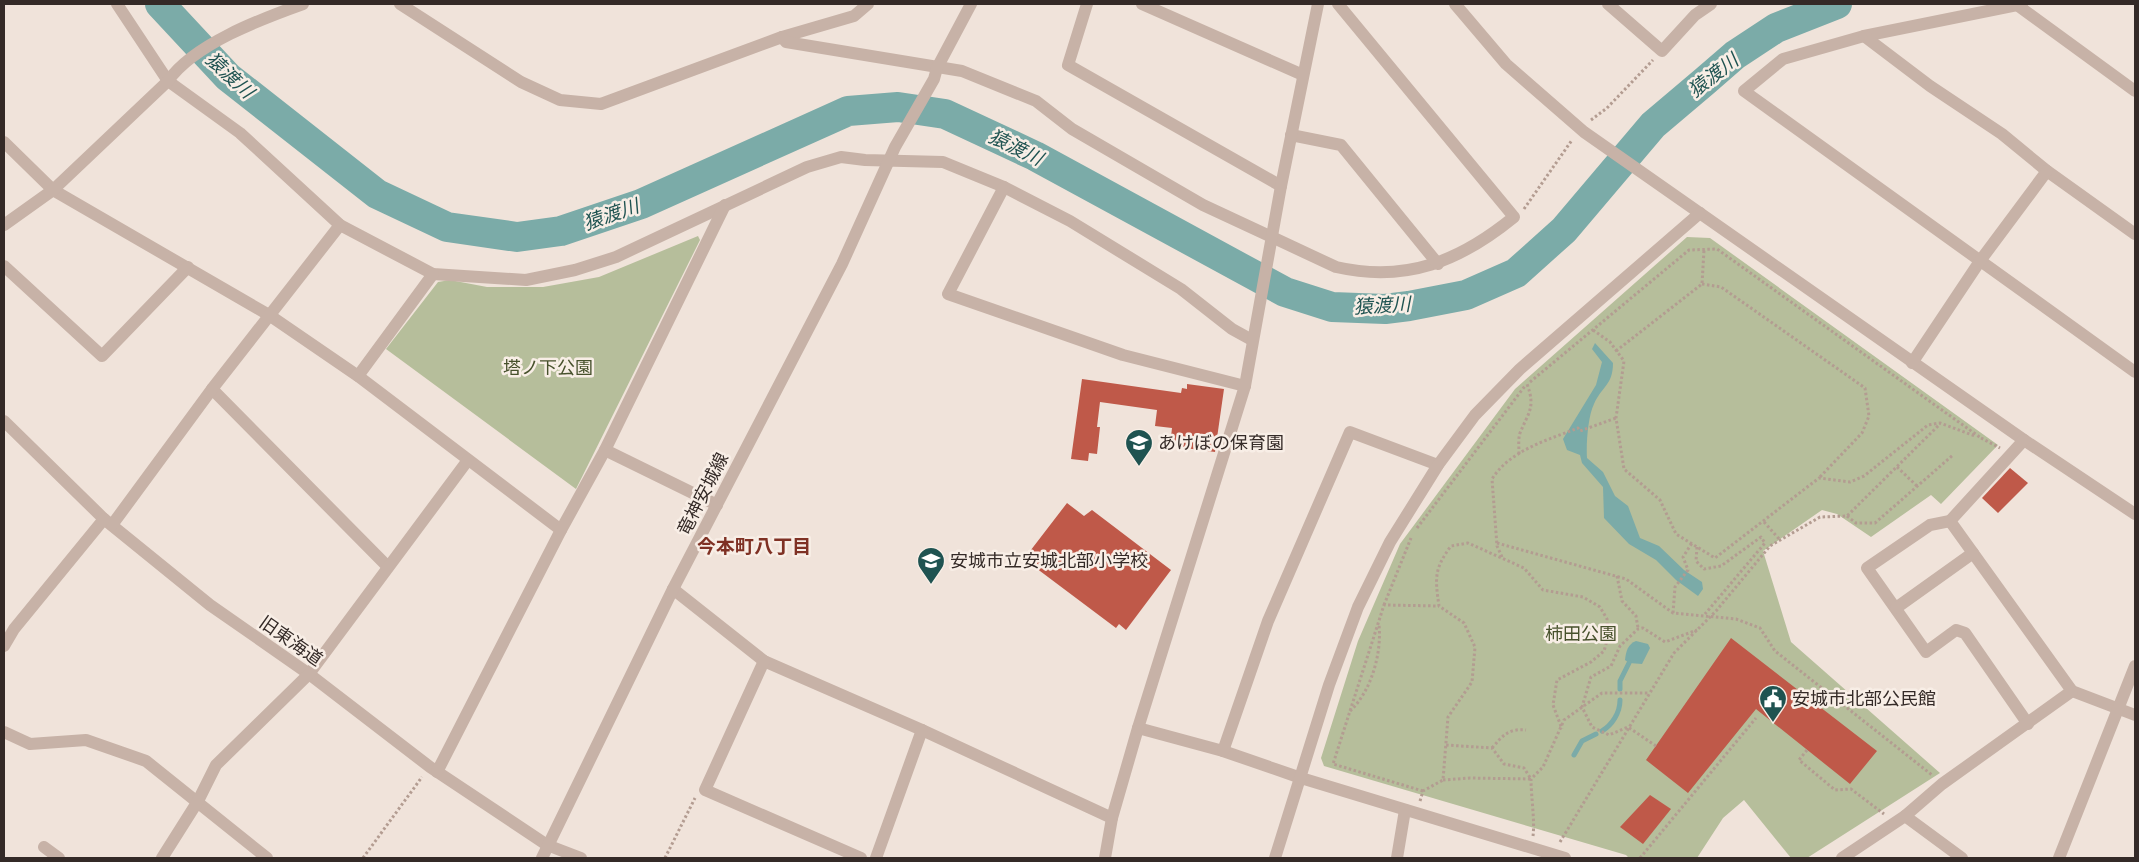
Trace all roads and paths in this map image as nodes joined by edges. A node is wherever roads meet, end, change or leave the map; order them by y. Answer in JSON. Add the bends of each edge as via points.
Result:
{"nodes":[{"id":1,"x":116,"y":4,"type":"edge"},
{"id":2,"x":303,"y":4,"type":"edge"},
{"id":3,"x":400,"y":4,"type":"edge"},
{"id":4,"x":868,"y":4,"type":"edge"},
{"id":5,"x":971,"y":4,"type":"edge"},
{"id":6,"x":1087,"y":4,"type":"edge"},
{"id":7,"x":1142,"y":4,"type":"edge"},
{"id":8,"x":1318,"y":4,"type":"edge"},
{"id":9,"x":1338,"y":4,"type":"edge"},
{"id":10,"x":1455,"y":4,"type":"edge"},
{"id":11,"x":1608,"y":4,"type":"edge"},
{"id":12,"x":1711,"y":4,"type":"edge"},
{"id":13,"x":2020,"y":4,"type":"edge"},
{"id":14,"x":1864,"y":36,"type":"junction"},
{"id":15,"x":782,"y":37,"type":"junction"},
{"id":16,"x":936,"y":73,"type":"junction"},
{"id":17,"x":1304,"y":74,"type":"junction"},
{"id":18,"x":168,"y":80,"type":"junction"},
{"id":19,"x":2135,"y":91,"type":"edge"},
{"id":20,"x":1291,"y":135,"type":"junction"},
{"id":21,"x":4,"y":142,"type":"edge"},
{"id":22,"x":889,"y":161,"type":"junction"},
{"id":23,"x":2047,"y":171,"type":"junction"},
{"id":24,"x":1281,"y":186,"type":"junction"},
{"id":25,"x":1004,"y":187,"type":"junction"},
{"id":26,"x":53,"y":190,"type":"junction"},
{"id":27,"x":725,"y":205,"type":"junction"},
{"id":28,"x":1700,"y":213,"type":"junction"},
{"id":29,"x":4,"y":225,"type":"edge"},
{"id":30,"x":340,"y":225,"type":"junction"},
{"id":31,"x":2135,"y":234,"type":"edge"},
{"id":32,"x":1271,"y":242,"type":"junction"},
{"id":33,"x":1704,"y":250,"type":"junction"},
{"id":34,"x":1980,"y":262,"type":"junction"},
{"id":35,"x":1438,"y":264,"type":"junction"},
{"id":36,"x":4,"y":266,"type":"edge"},
{"id":37,"x":188,"y":267,"type":"junction"},
{"id":38,"x":434,"y":274,"type":"junction"},
{"id":39,"x":1702,"y":284,"type":"junction"},
{"id":40,"x":269,"y":315,"type":"junction"},
{"id":41,"x":1593,"y":330,"type":"junction"},
{"id":42,"x":1252,"y":340,"type":"junction"},
{"id":43,"x":1616,"y":350,"type":"junction"},
{"id":44,"x":1912,"y":363,"type":"junction"},
{"id":45,"x":1520,"y":369,"type":"junction"},
{"id":46,"x":2135,"y":372,"type":"edge"},
{"id":47,"x":358,"y":376,"type":"junction"},
{"id":48,"x":1527,"y":384,"type":"junction"},
{"id":49,"x":1245,"y":386,"type":"junction"},
{"id":50,"x":212,"y":389,"type":"junction"},
{"id":51,"x":1616,"y":418,"type":"junction"},
{"id":52,"x":4,"y":421,"type":"edge"},
{"id":53,"x":1940,"y":423,"type":"junction"},
{"id":54,"x":1981,"y":438,"type":"junction"},
{"id":55,"x":2024,"y":440,"type":"junction"},
{"id":56,"x":605,"y":450,"type":"junction"},
{"id":57,"x":1519,"y":454,"type":"junction"},
{"id":58,"x":1953,"y":455,"type":"dead end"},
{"id":59,"x":2011,"y":455,"type":"junction"},
{"id":60,"x":468,"y":460,"type":"junction"},
{"id":61,"x":1438,"y":465,"type":"junction"},
{"id":62,"x":1897,"y":467,"type":"junction"},
{"id":63,"x":1819,"y":478,"type":"junction"},
{"id":64,"x":1917,"y":486,"type":"junction"},
{"id":65,"x":717,"y":505,"type":"junction"},
{"id":66,"x":2135,"y":514,"type":"edge"},
{"id":67,"x":1847,"y":516,"type":"junction"},
{"id":68,"x":1950,"y":521,"type":"junction"},
{"id":69,"x":108,"y":522,"type":"junction"},
{"id":70,"x":1764,"y":522,"type":"dead end"},
{"id":71,"x":561,"y":530,"type":"junction"},
{"id":72,"x":1780,"y":540,"type":"junction"},
{"id":73,"x":1497,"y":543,"type":"junction"},
{"id":74,"x":1692,"y":543,"type":"junction"},
{"id":75,"x":1697,"y":547,"type":"junction"},
{"id":76,"x":1973,"y":553,"type":"junction"},
{"id":77,"x":1502,"y":559,"type":"junction"},
{"id":78,"x":388,"y":567,"type":"junction"},
{"id":79,"x":1617,"y":576,"type":"junction"},
{"id":80,"x":673,"y":589,"type":"junction"},
{"id":81,"x":1384,"y":605,"type":"junction"},
{"id":82,"x":1439,"y":606,"type":"junction"},
{"id":83,"x":1896,"y":608,"type":"junction"},
{"id":84,"x":1673,"y":612,"type":"junction"},
{"id":85,"x":1705,"y":614,"type":"junction"},
{"id":86,"x":1712,"y":615,"type":"junction"},
{"id":87,"x":1379,"y":622,"type":"junction"},
{"id":88,"x":1638,"y":629,"type":"junction"},
{"id":89,"x":1697,"y":630,"type":"junction"},
{"id":90,"x":4,"y":646,"type":"edge"},
{"id":91,"x":764,"y":661,"type":"junction"},
{"id":92,"x":2135,"y":666,"type":"edge"},
{"id":93,"x":309,"y":674,"type":"junction"},
{"id":94,"x":2072,"y":691,"type":"junction"},
{"id":95,"x":1649,"y":693,"type":"junction"},
{"id":96,"x":1582,"y":707,"type":"junction"},
{"id":97,"x":2118,"y":708,"type":"junction"},
{"id":98,"x":1349,"y":712,"type":"junction"},
{"id":99,"x":2135,"y":716,"type":"edge"},
{"id":100,"x":1756,"y":718,"type":"dead end"},
{"id":101,"x":2028,"y":724,"type":"junction"},
{"id":102,"x":1628,"y":727,"type":"junction"},
{"id":103,"x":1138,"y":728,"type":"junction"},
{"id":104,"x":1562,"y":728,"type":"junction"},
{"id":105,"x":922,"y":730,"type":"junction"},
{"id":106,"x":1526,"y":730,"type":"dead end"},
{"id":107,"x":4,"y":732,"type":"edge"},
{"id":108,"x":1446,"y":745,"type":"junction"},
{"id":109,"x":1656,"y":746,"type":"dead end"},
{"id":110,"x":1492,"y":748,"type":"junction"},
{"id":111,"x":1807,"y":750,"type":"dead end"},
{"id":112,"x":1223,"y":751,"type":"junction"},
{"id":113,"x":433,"y":769,"type":"junction"},
{"id":114,"x":1301,"y":778,"type":"junction"},
{"id":115,"x":1531,"y":779,"type":"junction"},
{"id":116,"x":1443,"y":780,"type":"junction"},
{"id":117,"x":1942,"y":784,"type":"junction"},
{"id":118,"x":705,"y":790,"type":"junction"},
{"id":119,"x":1423,"y":791,"type":"junction"},
{"id":120,"x":198,"y":801,"type":"junction"},
{"id":121,"x":1410,"y":812,"type":"junction"},
{"id":122,"x":1112,"y":818,"type":"junction"},
{"id":123,"x":1900,"y":819,"type":"junction"},
{"id":124,"x":547,"y":845,"type":"junction"},
{"id":125,"x":44,"y":848,"type":"dead end"},
{"id":126,"x":1530,"y":849,"type":"junction"},
{"id":127,"x":1551,"y":856,"type":"edge"},
{"id":128,"x":60,"y":858,"type":"edge"},
{"id":129,"x":162,"y":858,"type":"edge"},
{"id":130,"x":267,"y":858,"type":"edge"},
{"id":131,"x":363,"y":858,"type":"edge"},
{"id":132,"x":542,"y":858,"type":"edge"},
{"id":133,"x":581,"y":858,"type":"edge"},
{"id":134,"x":665,"y":858,"type":"edge"},
{"id":135,"x":861,"y":858,"type":"edge"},
{"id":136,"x":876,"y":858,"type":"edge"},
{"id":137,"x":1105,"y":858,"type":"edge"},
{"id":138,"x":1274,"y":858,"type":"edge"},
{"id":139,"x":1397,"y":858,"type":"edge"},
{"id":140,"x":1640,"y":858,"type":"edge"},
{"id":141,"x":1842,"y":858,"type":"edge"},
{"id":142,"x":1962,"y":858,"type":"edge"},
{"id":143,"x":2058,"y":858,"type":"edge"}],
"edges":[{"from":1,"to":18,"type":"street"},
{"from":2,"to":18,"type":"street","via":[[243,26],[177,67]]},
{"from":3,"to":15,"type":"street","via":[[520,82],[560,100],[601,104]]},
{"from":4,"to":15,"type":"street","via":[[854,16]]},
{"from":5,"to":16,"type":"street"},
{"from":6,"to":24,"type":"street","via":[[1068,66]]},
{"from":7,"to":17,"type":"street"},
{"from":8,"to":17,"type":"street"},
{"from":9,"to":35,"type":"street","via":[[1514,217],[1490,236]]},
{"from":10,"to":28,"type":"street","via":[[1506,64],[1584,132]]},
{"from":11,"to":12,"type":"street","via":[[1662,51],[1695,15]]},
{"from":13,"to":14,"type":"street"},
{"from":13,"to":19,"type":"street"},
{"from":14,"to":23,"type":"street","via":[[1930,86],[2002,134]]},
{"from":14,"to":34,"type":"street","via":[[1784,59],[1744,91]]},
{"from":15,"to":16,"type":"street","via":[[786,42]]},
{"from":16,"to":22,"type":"street","name":"竜神安城線"},
{"from":16,"to":32,"type":"street","via":[[962,71],[1036,101],[1072,129]]},
{"from":17,"to":20,"type":"street"},
{"from":18,"to":26,"type":"street"},
{"from":18,"to":30,"type":"street","via":[[240,133]]},
{"from":20,"to":24,"type":"street"},
{"from":20,"to":35,"type":"street","via":[[1341,145]]},
{"from":21,"to":26,"type":"street"},
{"from":22,"to":25,"type":"street","via":[[943,162]]},
{"from":22,"to":27,"type":"street","via":[[841,157],[807,167]]},
{"from":22,"to":65,"type":"street","name":"竜神安城線","via":[[842,264]]},
{"from":23,"to":31,"type":"street"},
{"from":23,"to":34,"type":"street"},
{"from":24,"to":32,"type":"street"},
{"from":25,"to":42,"type":"street","via":[[1070,221],[1182,289],[1232,329]]},
{"from":25,"to":49,"type":"street","via":[[948,294],[1123,355]]},
{"from":26,"to":29,"type":"street"},
{"from":26,"to":37,"type":"street"},
{"from":27,"to":38,"type":"street","via":[[616,257],[575,270],[526,280]]},
{"from":27,"to":56,"type":"street"},
{"from":28,"to":44,"type":"street"},
{"from":28,"to":45,"type":"street"},
{"from":30,"to":38,"type":"street"},
{"from":30,"to":40,"type":"street"},
{"from":32,"to":35,"type":"street","via":[[1336,267],[1356,271],[1403,270]]},
{"from":32,"to":42,"type":"street"},
{"from":33,"to":39,"type":"path"},
{"from":33,"to":41,"type":"path","via":[[1688,250]]},
{"from":33,"to":54,"type":"path","via":[[1717,249]]},
{"from":34,"to":44,"type":"street"},
{"from":34,"to":46,"type":"street"},
{"from":36,"to":37,"type":"street","via":[[102,356]]},
{"from":37,"to":40,"type":"street"},
{"from":38,"to":47,"type":"street"},
{"from":39,"to":43,"type":"path"},
{"from":39,"to":63,"type":"path","via":[[1720,288],[1865,388],[1869,416],[1862,433]]},
{"from":40,"to":47,"type":"street"},
{"from":40,"to":50,"type":"street"},
{"from":41,"to":43,"type":"path"},
{"from":41,"to":48,"type":"path"},
{"from":42,"to":49,"type":"street"},
{"from":43,"to":51,"type":"path","via":[[1624,361]]},
{"from":44,"to":55,"type":"street"},
{"from":45,"to":48,"type":"path"},
{"from":45,"to":61,"type":"street","via":[[1475,416]]},
{"from":47,"to":60,"type":"street"},
{"from":48,"to":57,"type":"path","via":[[1530,414],[1520,435]]},
{"from":48,"to":81,"type":"path","via":[[1412,535]]},
{"from":49,"to":103,"type":"street"},
{"from":50,"to":69,"type":"street"},
{"from":50,"to":78,"type":"street"},
{"from":51,"to":57,"type":"path","via":[[1553,438]]},
{"from":51,"to":74,"type":"path","via":[[1624,469],[1660,500],[1676,534]]},
{"from":52,"to":69,"type":"street","name":"旧東海道"},
{"from":53,"to":54,"type":"path"},
{"from":53,"to":62,"type":"path"},
{"from":53,"to":63,"type":"path","via":[[1928,425],[1864,476],[1850,482]]},
{"from":54,"to":59,"type":"path"},
{"from":55,"to":59,"type":"street"},
{"from":55,"to":66,"type":"street"},
{"from":56,"to":65,"type":"street"},
{"from":56,"to":71,"type":"street"},
{"from":57,"to":73,"type":"path","via":[[1496,471],[1492,479]]},
{"from":58,"to":64,"type":"path"},
{"from":59,"to":68,"type":"street"},
{"from":60,"to":71,"type":"street"},
{"from":60,"to":78,"type":"street"},
{"from":61,"to":112,"type":"street","via":[[1350,432],[1268,621]]},
{"from":61,"to":114,"type":"street","via":[[1390,542],[1358,607],[1329,685]]},
{"from":62,"to":64,"type":"path"},
{"from":62,"to":67,"type":"path"},
{"from":63,"to":75,"type":"path","via":[[1715,558]]},
{"from":64,"to":67,"type":"path","via":[[1875,523],[1856,523]]},
{"from":65,"to":80,"type":"street","name":"竜神安城線"},
{"from":67,"to":72,"type":"path","via":[[1820,517]]},
{"from":68,"to":76,"type":"street"},
{"from":68,"to":83,"type":"street","via":[[1930,525],[1867,568]]},
{"from":69,"to":90,"type":"street","via":[[14,629]]},
{"from":69,"to":93,"type":"street","name":"旧東海道","via":[[210,605]]},
{"from":70,"to":72,"type":"path"},
{"from":71,"to":113,"type":"street"},
{"from":72,"to":86,"type":"path","via":[[1770,546]]},
{"from":73,"to":77,"type":"path"},
{"from":73,"to":79,"type":"path"},
{"from":74,"to":75,"type":"path"},
{"from":74,"to":84,"type":"path","via":[[1683,558],[1688,570],[1674,587]]},
{"from":75,"to":85,"type":"path","via":[[1696,561],[1704,569],[1721,566],[1761,537],[1765,543]]},
{"from":76,"to":83,"type":"street"},
{"from":76,"to":94,"type":"street"},
{"from":77,"to":82,"type":"path","via":[[1468,544],[1451,546],[1438,565],[1436,588]]},
{"from":77,"to":104,"type":"path","via":[[1524,568],[1543,590],[1583,597],[1600,606],[1607,619],[1608,637],[1604,652],[1557,680],[1553,706]]},
{"from":78,"to":93,"type":"street"},
{"from":79,"to":84,"type":"path"},
{"from":79,"to":88,"type":"path","via":[[1622,601],[1636,616]]},
{"from":80,"to":91,"type":"street"},
{"from":80,"to":124,"type":"street","name":"竜神安城線"},
{"from":81,"to":82,"type":"path"},
{"from":81,"to":87,"type":"path"},
{"from":82,"to":108,"type":"path","via":[[1464,623],[1475,646],[1472,682],[1448,717]]},
{"from":83,"to":101,"type":"street","via":[[1926,652],[1956,630],[1965,633]]},
{"from":84,"to":85,"type":"path"},
{"from":85,"to":86,"type":"path"},
{"from":86,"to":89,"type":"path"},
{"from":86,"to":117,"type":"path","via":[[1760,628],[1775,652]]},
{"from":87,"to":98,"type":"path"},
{"from":87,"to":98,"type":"path","via":[[1380,639],[1372,676],[1357,705]]},
{"from":88,"to":89,"type":"path","via":[[1643,628],[1665,642]]},
{"from":88,"to":96,"type":"path","via":[[1620,646],[1611,666],[1591,677]]},
{"from":89,"to":95,"type":"path","via":[[1674,653]]},
{"from":91,"to":105,"type":"street"},
{"from":91,"to":118,"type":"street"},
{"from":92,"to":97,"type":"street"},
{"from":93,"to":113,"type":"street","name":"旧東海道"},
{"from":93,"to":120,"type":"street","via":[[216,765]]},
{"from":94,"to":97,"type":"street"},
{"from":94,"to":101,"type":"street"},
{"from":95,"to":96,"type":"path","via":[[1602,693]]},
{"from":95,"to":102,"type":"path"},
{"from":96,"to":102,"type":"path","via":[[1592,727],[1609,735]]},
{"from":96,"to":104,"type":"path","via":[[1564,720]]},
{"from":97,"to":99,"type":"street"},
{"from":97,"to":143,"type":"street"},
{"from":98,"to":119,"type":"path","via":[[1334,764]]},
{"from":100,"to":140,"type":"path"},
{"from":101,"to":117,"type":"street"},
{"from":102,"to":109,"type":"path"},
{"from":102,"to":127,"type":"path"},
{"from":103,"to":112,"type":"street"},
{"from":103,"to":122,"type":"street"},
{"from":104,"to":115,"type":"path","via":[[1543,767]]},
{"from":105,"to":122,"type":"street"},
{"from":105,"to":136,"type":"street"},
{"from":106,"to":110,"type":"path","via":[[1509,732]]},
{"from":107,"to":120,"type":"street","via":[[30,744],[86,740],[146,761]]},
{"from":108,"to":110,"type":"path"},
{"from":108,"to":116,"type":"path"},
{"from":110,"to":115,"type":"path","via":[[1504,764],[1524,768]]},
{"from":111,"to":123,"type":"path","via":[[1800,760],[1835,790],[1851,789]]},
{"from":112,"to":114,"type":"street"},
{"from":113,"to":124,"type":"street","name":"旧東海道"},
{"from":113,"to":131,"type":"path"},
{"from":114,"to":121,"type":"street"},
{"from":114,"to":138,"type":"street"},
{"from":115,"to":116,"type":"path"},
{"from":115,"to":126,"type":"path","via":[[1535,826]]},
{"from":116,"to":119,"type":"path"},
{"from":117,"to":123,"type":"street"},
{"from":118,"to":134,"type":"path","via":[[696,795]]},
{"from":118,"to":135,"type":"street"},
{"from":119,"to":121,"type":"path"},
{"from":120,"to":129,"type":"street"},
{"from":120,"to":130,"type":"street"},
{"from":121,"to":126,"type":"street"},
{"from":121,"to":139,"type":"street"},
{"from":122,"to":137,"type":"street"},
{"from":123,"to":141,"type":"street"},
{"from":123,"to":142,"type":"street"},
{"from":124,"to":132,"type":"street","name":"竜神安城線"},
{"from":124,"to":133,"type":"street","name":"旧東海道"},
{"from":125,"to":128,"type":"street"},
{"from":126,"to":127,"type":"street"}]}
